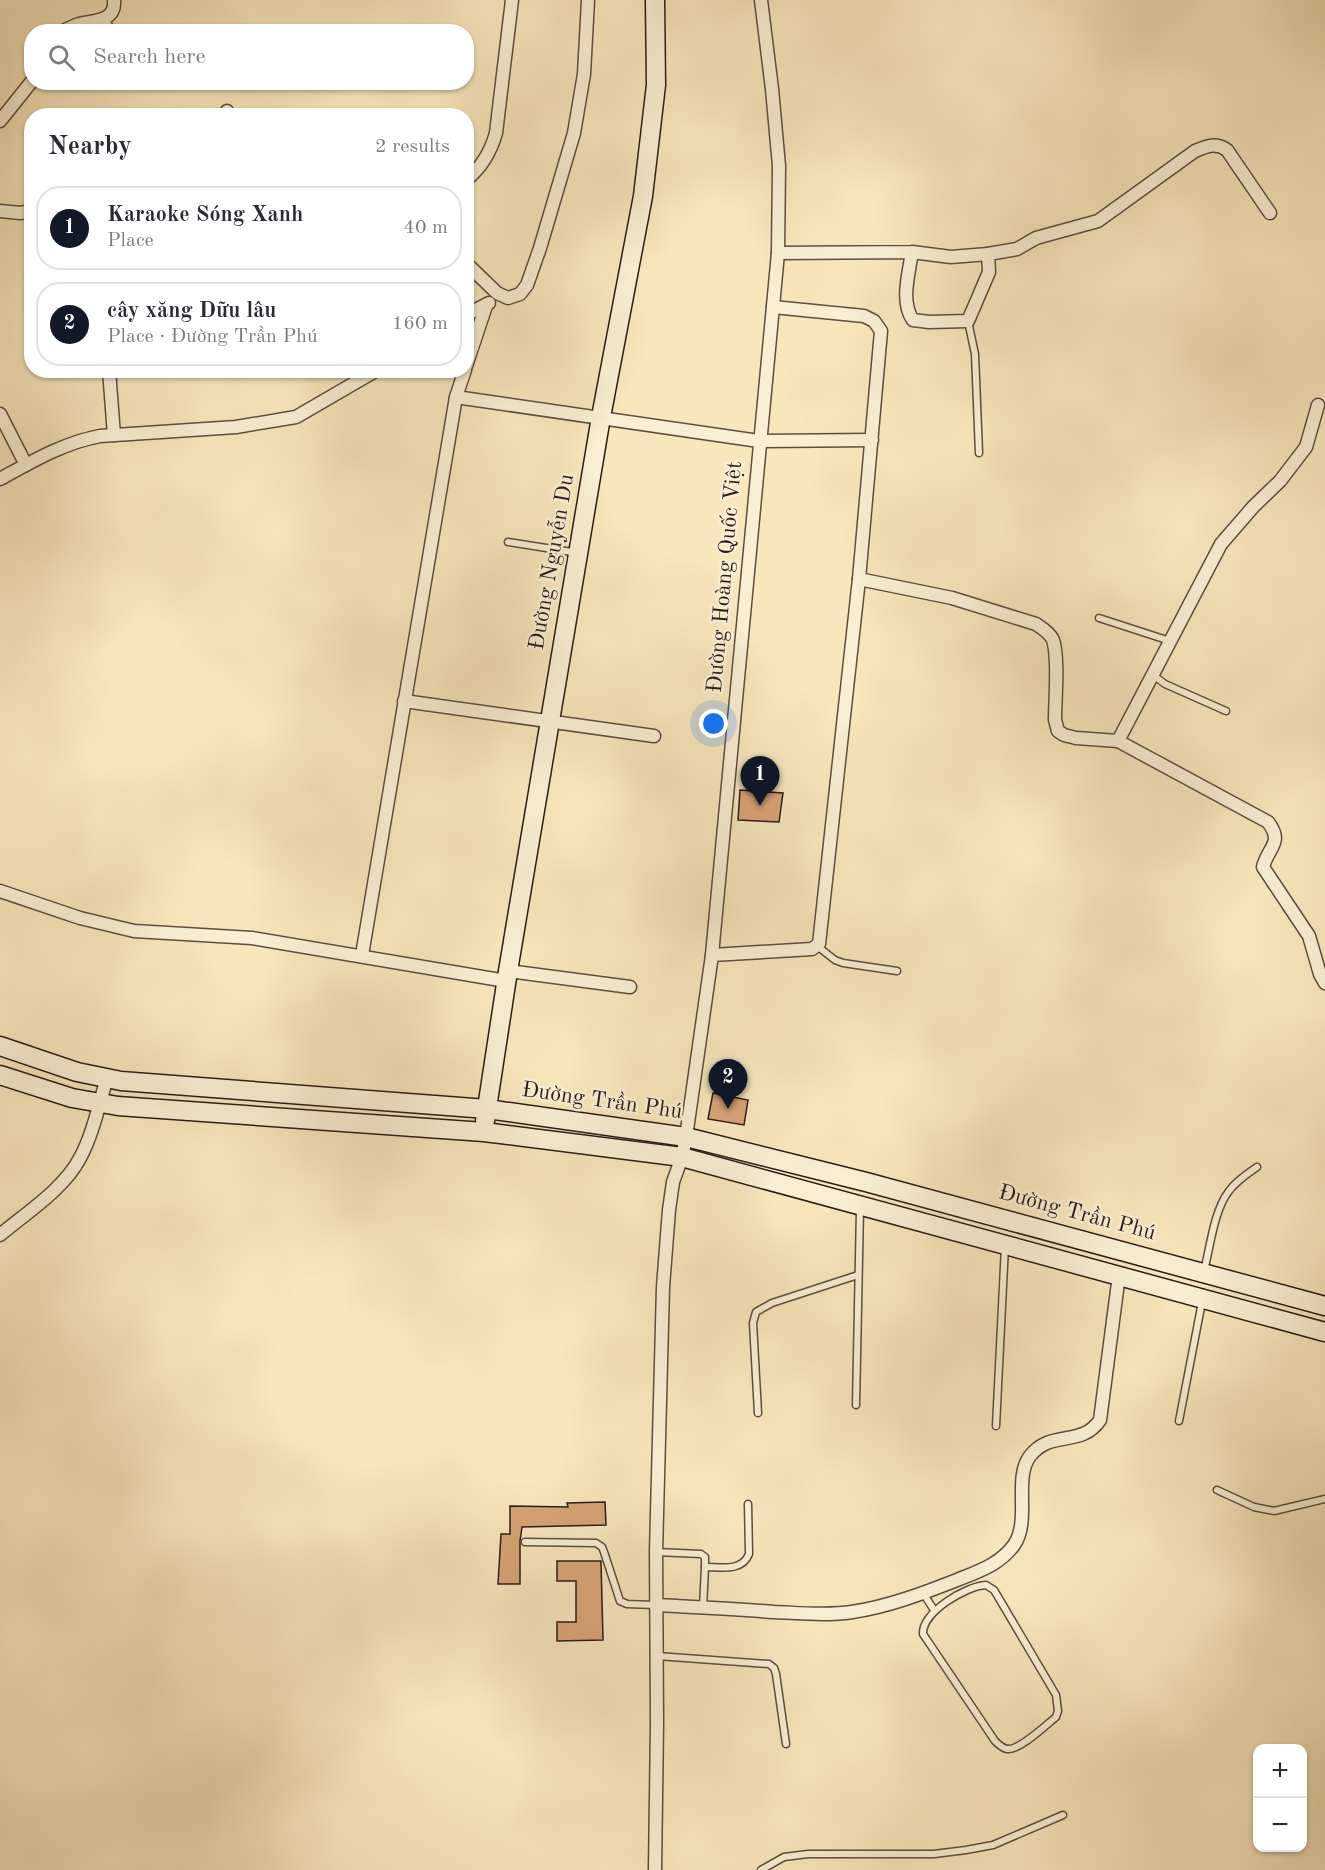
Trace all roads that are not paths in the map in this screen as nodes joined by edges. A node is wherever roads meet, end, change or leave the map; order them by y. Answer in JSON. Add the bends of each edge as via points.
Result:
{"nodes":[{"id":1,"x":114,"y":0,"type":"edge"},
{"id":2,"x":512,"y":0,"type":"edge"},
{"id":3,"x":588,"y":0,"type":"edge"},
{"id":4,"x":655,"y":0,"type":"edge"},
{"id":5,"x":761,"y":0,"type":"edge"},
{"id":6,"x":105,"y":19,"type":"junction"},
{"id":7,"x":78,"y":24,"type":"edge"},
{"id":8,"x":108,"y":24,"type":"edge"},
{"id":9,"x":25,"y":90,"type":"edge"},
{"id":10,"x":0,"y":121,"type":"edge"},
{"id":11,"x":474,"y":170,"type":"edge"},
{"id":12,"x":0,"y":212,"type":"edge"},
{"id":13,"x":24,"y":212,"type":"edge"},
{"id":14,"x":1270,"y":213,"type":"dead end"},
{"id":15,"x":912,"y":252,"type":"junction"},
{"id":16,"x":778,"y":253,"type":"junction"},
{"id":17,"x":988,"y":254,"type":"junction"},
{"id":18,"x":474,"y":271,"type":"edge"},
{"id":19,"x":497,"y":293,"type":"junction"},
{"id":20,"x":486,"y":306,"type":"junction"},
{"id":21,"x":773,"y":307,"type":"junction"},
{"id":22,"x":474,"y":311,"type":"edge"},
{"id":23,"x":968,"y":321,"type":"junction"},
{"id":24,"x":474,"y":342,"type":"edge"},
{"id":25,"x":110,"y":378,"type":"edge"},
{"id":26,"x":363,"y":378,"type":"edge"},
{"id":27,"x":462,"y":378,"type":"edge"},
{"id":28,"x":456,"y":397,"type":"junction"},
{"id":29,"x":1318,"y":405,"type":"dead end"},
{"id":30,"x":0,"y":414,"type":"edge"},
{"id":31,"x":601,"y":417,"type":"junction"},
{"id":32,"x":114,"y":435,"type":"junction"},
{"id":33,"x":872,"y":440,"type":"junction"},
{"id":34,"x":759,"y":441,"type":"junction"},
{"id":35,"x":979,"y":453,"type":"dead end"},
{"id":36,"x":26,"y":465,"type":"junction"},
{"id":37,"x":0,"y":479,"type":"edge"},
{"id":38,"x":508,"y":542,"type":"dead end"},
{"id":39,"x":578,"y":553,"type":"junction"},
{"id":40,"x":859,"y":579,"type":"junction"},
{"id":41,"x":1099,"y":618,"type":"dead end"},
{"id":42,"x":1170,"y":641,"type":"junction"},
{"id":43,"x":1153,"y":675,"type":"junction"},
{"id":44,"x":404,"y":701,"type":"junction"},
{"id":45,"x":1226,"y":711,"type":"dead end"},
{"id":46,"x":550,"y":721,"type":"junction"},
{"id":47,"x":654,"y":736,"type":"dead end"},
{"id":48,"x":1118,"y":741,"type":"junction"},
{"id":49,"x":0,"y":891,"type":"edge"},
{"id":50,"x":817,"y":946,"type":"junction"},
{"id":51,"x":362,"y":955,"type":"junction"},
{"id":52,"x":712,"y":955,"type":"junction"},
{"id":53,"x":897,"y":971,"type":"dead end"},
{"id":54,"x":507,"y":976,"type":"junction"},
{"id":55,"x":1325,"y":983,"type":"edge"},
{"id":56,"x":630,"y":987,"type":"dead end"},
{"id":57,"x":0,"y":1046,"type":"edge"},
{"id":58,"x":0,"y":1075,"type":"edge"},
{"id":59,"x":107,"y":1078,"type":"junction"},
{"id":60,"x":99,"y":1102,"type":"junction"},
{"id":61,"x":487,"y":1110,"type":"junction"},
{"id":62,"x":484,"y":1132,"type":"junction"},
{"id":63,"x":686,"y":1137,"type":"junction"},
{"id":64,"x":682,"y":1157,"type":"junction"},
{"id":65,"x":1257,"y":1167,"type":"dead end"},
{"id":66,"x":861,"y":1205,"type":"junction"},
{"id":67,"x":0,"y":1235,"type":"edge"},
{"id":68,"x":1005,"y":1245,"type":"junction"},
{"id":69,"x":1203,"y":1272,"type":"junction"},
{"id":70,"x":858,"y":1275,"type":"junction"},
{"id":71,"x":1119,"y":1275,"type":"junction"},
{"id":72,"x":1202,"y":1298,"type":"junction"},
{"id":73,"x":1325,"y":1306,"type":"edge"},
{"id":74,"x":1325,"y":1332,"type":"edge"},
{"id":75,"x":856,"y":1405,"type":"dead end"},
{"id":76,"x":758,"y":1413,"type":"dead end"},
{"id":77,"x":1179,"y":1421,"type":"dead end"},
{"id":78,"x":996,"y":1426,"type":"dead end"},
{"id":79,"x":1217,"y":1490,"type":"dead end"},
{"id":80,"x":1325,"y":1499,"type":"edge"},
{"id":81,"x":748,"y":1504,"type":"dead end"},
{"id":82,"x":525,"y":1542,"type":"dead end"},
{"id":83,"x":656,"y":1552,"type":"junction"},
{"id":84,"x":705,"y":1567,"type":"junction"},
{"id":85,"x":922,"y":1593,"type":"junction"},
{"id":86,"x":656,"y":1605,"type":"junction"},
{"id":87,"x":703,"y":1608,"type":"junction"},
{"id":88,"x":934,"y":1610,"type":"junction"},
{"id":89,"x":656,"y":1656,"type":"junction"},
{"id":90,"x":786,"y":1744,"type":"dead end"},
{"id":91,"x":1063,"y":1815,"type":"dead end"},
{"id":92,"x":656,"y":1870,"type":"edge"},
{"id":93,"x":761,"y":1870,"type":"edge"}],
"edges":[{"from":1,"to":6,"type":"street","via":[[112,13]]},
{"from":2,"to":11,"type":"street","via":[[496,133],[492,149]]},
{"from":3,"to":19,"type":"street","via":[[584,74],[574,133],[540,248],[520,294],[508,298]]},
{"from":4,"to":31,"type":"main road","name":"Đường Nguyễn Du","via":[[656,85],[643,196]]},
{"from":5,"to":16,"type":"street","name":"Đường Hoàng Quốc Việt","via":[[779,166]]},
{"from":6,"to":7,"type":"street"},
{"from":6,"to":8,"type":"lane"},
{"from":9,"to":10,"type":"street"},
{"from":12,"to":13,"type":"street"},
{"from":14,"to":17,"type":"street","via":[[1227,150],[1209,145],[1098,221],[1036,238],[1017,249]]},
{"from":15,"to":16,"type":"street"},
{"from":15,"to":17,"type":"street","via":[[951,257]]},
{"from":15,"to":23,"type":"street","via":[[906,302],[912,320]]},
{"from":16,"to":21,"type":"street","name":"Đường Hoàng Quốc Việt"},
{"from":17,"to":23,"type":"street","via":[[989,272]]},
{"from":18,"to":19,"type":"street"},
{"from":19,"to":20,"type":"street"},
{"from":20,"to":22,"type":"street"},
{"from":20,"to":24,"type":"street"},
{"from":21,"to":33,"type":"street","via":[[864,316],[874,321],[881,338]]},
{"from":21,"to":34,"type":"street","name":"Đường Hoàng Quốc Việt"},
{"from":23,"to":35,"type":"lane","via":[[975,354]]},
{"from":25,"to":32,"type":"street"},
{"from":26,"to":32,"type":"street","via":[[296,417],[236,427]]},
{"from":27,"to":28,"type":"street"},
{"from":28,"to":31,"type":"street"},
{"from":28,"to":44,"type":"street"},
{"from":29,"to":42,"type":"street","via":[[1306,447],[1221,544]]},
{"from":30,"to":36,"type":"street"},
{"from":31,"to":34,"type":"street"},
{"from":31,"to":39,"type":"main road","name":"Đường Nguyễn Du"},
{"from":32,"to":36,"type":"street","via":[[78,440]]},
{"from":33,"to":34,"type":"street"},
{"from":33,"to":40,"type":"street"},
{"from":34,"to":52,"type":"street","name":"Đường Hoàng Quốc Việt"},
{"from":36,"to":37,"type":"street"},
{"from":38,"to":39,"type":"lane"},
{"from":39,"to":46,"type":"main road","name":"Đường Nguyễn Du"},
{"from":40,"to":48,"type":"street","via":[[952,597],[1044,629],[1052,638],[1055,652],[1058,731],[1076,738]]},
{"from":40,"to":50,"type":"street"},
{"from":41,"to":42,"type":"lane"},
{"from":42,"to":43,"type":"street"},
{"from":43,"to":45,"type":"lane"},
{"from":43,"to":48,"type":"street"},
{"from":44,"to":46,"type":"street"},
{"from":44,"to":51,"type":"street"},
{"from":46,"to":47,"type":"street"},
{"from":46,"to":54,"type":"main road","name":"Đường Nguyễn Du"},
{"from":48,"to":55,"type":"street","via":[[1268,822],[1276,840],[1263,867],[1309,936]]},
{"from":49,"to":51,"type":"street","via":[[134,931],[252,938]]},
{"from":50,"to":52,"type":"street"},
{"from":50,"to":53,"type":"lane","via":[[843,963]]},
{"from":51,"to":54,"type":"street"},
{"from":52,"to":63,"type":"street","name":"Đường Hoàng Quốc Việt"},
{"from":54,"to":56,"type":"street"},
{"from":54,"to":61,"type":"main road","name":"Đường Nguyễn Du"},
{"from":57,"to":59,"type":"main road","name":"Đường Trần Phú"},
{"from":58,"to":60,"type":"main road","name":"Đường Trần Phú","via":[[72,1098]]},
{"from":59,"to":60,"type":"street"},
{"from":59,"to":61,"type":"main road","name":"Đường Trần Phú"},
{"from":60,"to":62,"type":"main road","name":"Đường Trần Phú"},
{"from":60,"to":67,"type":"street","via":[[85,1148],[71,1173]]},
{"from":61,"to":62,"type":"main road","name":"Đường Nguyễn Du"},
{"from":61,"to":63,"type":"main road","name":"Đường Trần Phú"},
{"from":62,"to":64,"type":"main road","name":"Đường Trần Phú"},
{"from":63,"to":64,"type":"street","name":"Đường Hoàng Quốc Việt"},
{"from":63,"to":69,"type":"main road","name":"Đường Trần Phú"},
{"from":64,"to":66,"type":"main road","name":"Đường Trần Phú"},
{"from":64,"to":83,"type":"street","name":"Đường Hoàng Quốc Việt","via":[[671,1191],[663,1287]]},
{"from":65,"to":69,"type":"lane","via":[[1225,1196]]},
{"from":66,"to":68,"type":"main road","name":"Đường Trần Phú"},
{"from":66,"to":70,"type":"lane"},
{"from":68,"to":71,"type":"main road","name":"Đường Trần Phú"},
{"from":68,"to":78,"type":"lane"},
{"from":69,"to":73,"type":"main road","name":"Đường Trần Phú"},
{"from":70,"to":75,"type":"lane"},
{"from":70,"to":76,"type":"lane","via":[[772,1303],[756,1312],[753,1323]]},
{"from":71,"to":72,"type":"main road","name":"Đường Trần Phú"},
{"from":71,"to":85,"type":"street","via":[[1100,1420],[1084,1435],[1048,1441],[1028,1458],[1022,1520],[1016,1542],[1004,1556],[995,1564]]},
{"from":72,"to":74,"type":"main road","name":"Đường Trần Phú"},
{"from":72,"to":77,"type":"lane"},
{"from":79,"to":80,"type":"lane","via":[[1254,1507],[1274,1511]]},
{"from":81,"to":84,"type":"lane","via":[[748,1554],[744,1563]]},
{"from":82,"to":86,"type":"lane","via":[[596,1543],[602,1547],[620,1601]]},
{"from":83,"to":84,"type":"lane","via":[[702,1554]]},
{"from":83,"to":86,"type":"street","name":"Đường Hoàng Quốc Việt"},
{"from":84,"to":87,"type":"lane"},
{"from":85,"to":87,"type":"street","via":[[868,1609],[831,1614]]},
{"from":85,"to":88,"type":"lane"},
{"from":86,"to":87,"type":"street"},
{"from":86,"to":89,"type":"street","name":"Đường Hoàng Quốc Việt"},
{"from":88,"to":88,"type":"lane","via":[[973,1587],[991,1587],[1056,1695],[1056,1717],[1015,1748],[1006,1749],[994,1741],[923,1634],[923,1624]]},
{"from":89,"to":90,"type":"lane","via":[[769,1664],[775,1671]]},
{"from":89,"to":92,"type":"street","name":"Đường Hoàng Quốc Việt"},
{"from":91,"to":93,"type":"lane","via":[[993,1845],[966,1850],[934,1854],[808,1854],[784,1857]]}]}
